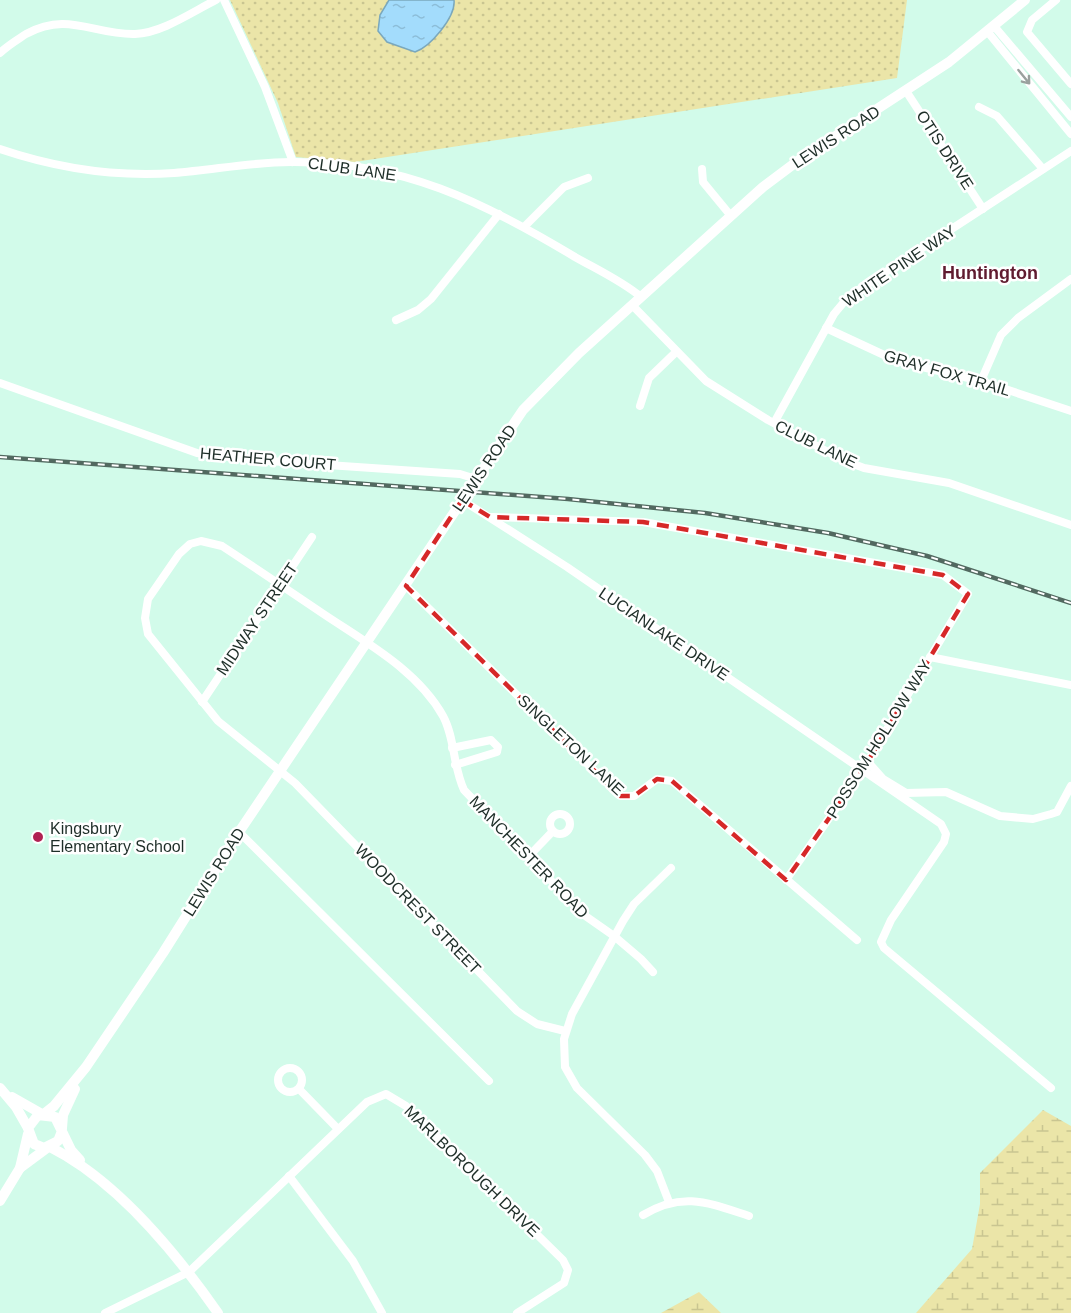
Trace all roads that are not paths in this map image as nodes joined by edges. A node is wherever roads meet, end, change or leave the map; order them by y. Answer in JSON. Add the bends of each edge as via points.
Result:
{"nodes":[{"id":1,"x":216,"y":0,"type":"edge"},
{"id":2,"x":224,"y":0,"type":"edge"},
{"id":3,"x":1025,"y":0,"type":"edge"},
{"id":4,"x":1056,"y":0,"type":"edge"},
{"id":5,"x":991,"y":29,"type":"junction"},
{"id":6,"x":0,"y":53,"type":"edge"},
{"id":7,"x":1071,"y":84,"type":"edge"},
{"id":8,"x":906,"y":91,"type":"junction"},
{"id":9,"x":979,"y":107,"type":"dead end"},
{"id":10,"x":1071,"y":117,"type":"edge"},
{"id":11,"x":1071,"y":134,"type":"edge"},
{"id":12,"x":0,"y":149,"type":"edge"},
{"id":13,"x":1071,"y":151,"type":"edge"},
{"id":14,"x":293,"y":162,"type":"junction"},
{"id":15,"x":702,"y":169,"type":"dead end"},
{"id":16,"x":1043,"y":169,"type":"junction"},
{"id":17,"x":588,"y":178,"type":"dead end"},
{"id":18,"x":983,"y":209,"type":"junction"},
{"id":19,"x":499,"y":214,"type":"junction"},
{"id":20,"x":731,"y":216,"type":"junction"},
{"id":21,"x":524,"y":227,"type":"junction"},
{"id":22,"x":1071,"y":279,"type":"edge"},
{"id":23,"x":636,"y":301,"type":"junction"},
{"id":24,"x":396,"y":320,"type":"dead end"},
{"id":25,"x":826,"y":328,"type":"junction"},
{"id":26,"x":676,"y":352,"type":"junction"},
{"id":27,"x":981,"y":381,"type":"junction"},
{"id":28,"x":0,"y":383,"type":"edge"},
{"id":29,"x":640,"y":406,"type":"dead end"},
{"id":30,"x":1071,"y":411,"type":"edge"},
{"id":31,"x":774,"y":423,"type":"junction"},
{"id":32,"x":476,"y":479,"type":"junction"},
{"id":33,"x":462,"y":500,"type":"junction"},
{"id":34,"x":490,"y":517,"type":"junction"},
{"id":35,"x":1071,"y":525,"type":"edge"},
{"id":36,"x":312,"y":537,"type":"dead end"},
{"id":37,"x":280,"y":585,"type":"junction"},
{"id":38,"x":405,"y":586,"type":"junction"},
{"id":39,"x":367,"y":643,"type":"junction"},
{"id":40,"x":930,"y":657,"type":"junction"},
{"id":41,"x":1071,"y":685,"type":"edge"},
{"id":42,"x":202,"y":702,"type":"junction"},
{"id":43,"x":452,"y":748,"type":"junction"},
{"id":44,"x":868,"y":762,"type":"junction"},
{"id":45,"x":455,"y":765,"type":"junction"},
{"id":46,"x":280,"y":771,"type":"junction"},
{"id":47,"x":862,"y":771,"type":"junction"},
{"id":48,"x":1071,"y":786,"type":"edge"},
{"id":49,"x":553,"y":831,"type":"dead end"},
{"id":50,"x":239,"y":832,"type":"junction"},
{"id":51,"x":528,"y":857,"type":"junction"},
{"id":52,"x":671,"y":867,"type":"dead end"},
{"id":53,"x":786,"y":880,"type":"junction"},
{"id":54,"x":614,"y":936,"type":"junction"},
{"id":55,"x":857,"y":940,"type":"dead end"},
{"id":56,"x":653,"y":972,"type":"dead end"},
{"id":57,"x":565,"y":1031,"type":"junction"},
{"id":58,"x":86,"y":1067,"type":"junction"},
{"id":59,"x":489,"y":1081,"type":"dead end"},
{"id":60,"x":1050,"y":1088,"type":"dead end"},
{"id":61,"x":299,"y":1089,"type":"dead end"},
{"id":62,"x":2,"y":1090,"type":"edge"},
{"id":63,"x":43,"y":1114,"type":"junction"},
{"id":64,"x":338,"y":1129,"type":"junction"},
{"id":65,"x":62,"y":1130,"type":"junction"},
{"id":66,"x":28,"y":1131,"type":"junction"},
{"id":67,"x":49,"y":1147,"type":"junction"},
{"id":68,"x":20,"y":1168,"type":"junction"},
{"id":69,"x":93,"y":1176,"type":"junction"},
{"id":70,"x":290,"y":1176,"type":"junction"},
{"id":71,"x":0,"y":1201,"type":"edge"},
{"id":72,"x":669,"y":1202,"type":"junction"},
{"id":73,"x":643,"y":1215,"type":"dead end"},
{"id":74,"x":749,"y":1216,"type":"dead end"},
{"id":75,"x":189,"y":1272,"type":"junction"},
{"id":76,"x":105,"y":1313,"type":"edge"},
{"id":77,"x":218,"y":1313,"type":"edge"},
{"id":78,"x":382,"y":1313,"type":"edge"},
{"id":79,"x":517,"y":1313,"type":"edge"}],
"edges":[{"from":1,"to":6,"type":"street","via":[[135,34],[48,24],[10,43]]},
{"from":2,"to":14,"type":"street"},
{"from":3,"to":5,"type":"street","name":"LEWIS ROAD"},
{"from":4,"to":7,"type":"street","via":[[1032,20],[1028,32]]},
{"from":5,"to":8,"type":"street","name":"LEWIS ROAD"},
{"from":5,"to":10,"type":"street"},
{"from":5,"to":11,"type":"street","one_way":true},
{"from":8,"to":18,"type":"street","name":"OTIS DRIVE"},
{"from":8,"to":20,"type":"street","name":"LEWIS ROAD","via":[[799,160]]},
{"from":9,"to":16,"type":"street","via":[[997,116]]},
{"from":12,"to":14,"type":"street","name":"CLUB LANE","via":[[53,164],[118,173],[174,173]]},
{"from":13,"to":16,"type":"street","name":"WHITE PINE WAY"},
{"from":14,"to":19,"type":"street","name":"CLUB LANE","via":[[342,164],[403,176],[446,188]]},
{"from":15,"to":20,"type":"street","via":[[703,183]]},
{"from":16,"to":18,"type":"street","name":"WHITE PINE WAY"},
{"from":17,"to":21,"type":"street","via":[[564,187]]},
{"from":18,"to":25,"type":"street","name":"WHITE PINE WAY","via":[[849,296]]},
{"from":19,"to":21,"type":"street","name":"CLUB LANE"},
{"from":19,"to":24,"type":"street","via":[[431,299]]},
{"from":20,"to":23,"type":"street","name":"LEWIS ROAD"},
{"from":21,"to":23,"type":"street","name":"CLUB LANE"},
{"from":22,"to":27,"type":"street","via":[[1001,334]]},
{"from":23,"to":26,"type":"street","name":"CLUB LANE"},
{"from":23,"to":32,"type":"street","name":"LEWIS ROAD","via":[[541,390]]},
{"from":25,"to":27,"type":"street","name":"GRAY FOX TRAIL","via":[[897,362]]},
{"from":25,"to":31,"type":"street","name":"WHITE PINE WAY"},
{"from":26,"to":29,"type":"street","via":[[645,384]]},
{"from":26,"to":31,"type":"street","name":"CLUB LANE","via":[[706,381]]},
{"from":27,"to":30,"type":"street","name":"GRAY FOX TRAIL"},
{"from":28,"to":32,"type":"street","name":"HEATHER COURT","via":[[197,453],[460,474]]},
{"from":31,"to":35,"type":"street","name":"CLUB LANE","via":[[853,464],[949,483]]},
{"from":32,"to":33,"type":"street","name":"LEWIS ROAD"},
{"from":33,"to":34,"type":"street","name":"LUCIANLAKE DRIVE"},
{"from":33,"to":38,"type":"street","name":"LEWIS ROAD"},
{"from":34,"to":40,"type":"street","name":"POSSOM HOLLOW WAY","via":[[643,522],[943,575],[968,594]]},
{"from":34,"to":47,"type":"street","name":"LUCIANLAKE DRIVE"},
{"from":36,"to":37,"type":"street","name":"MIDWAY STREET"},
{"from":37,"to":39,"type":"street","name":"MANCHESTER ROAD"},
{"from":37,"to":42,"type":"street","name":"MIDWAY STREET"},
{"from":37,"to":42,"type":"street","name":"WOODCREST STREET","via":[[222,546],[201,541],[190,544],[179,554],[148,599],[148,634]]},
{"from":38,"to":39,"type":"street","name":"LEWIS ROAD"},
{"from":38,"to":53,"type":"street","name":"SINGLETON LANE","via":[[620,796],[634,796],[657,779],[672,781]]},
{"from":39,"to":43,"type":"street","name":"MANCHESTER ROAD","via":[[410,676],[434,701],[447,725]]},
{"from":39,"to":46,"type":"street","name":"LEWIS ROAD"},
{"from":40,"to":41,"type":"street"},
{"from":40,"to":44,"type":"street","name":"POSSOM HOLLOW WAY"},
{"from":42,"to":46,"type":"street","name":"WOODCREST STREET","via":[[229,731]]},
{"from":43,"to":45,"type":"street","name":"MANCHESTER ROAD"},
{"from":43,"to":45,"type":"street","via":[[491,740],[498,747],[494,755]]},
{"from":44,"to":47,"type":"street","name":"POSSOM HOLLOW WAY"},
{"from":44,"to":48,"type":"street","via":[[884,779],[906,793],[946,792],[1000,816],[1034,819],[1057,812]]},
{"from":45,"to":51,"type":"street","name":"MANCHESTER ROAD","via":[[464,790]]},
{"from":46,"to":50,"type":"street","name":"LEWIS ROAD"},
{"from":46,"to":57,"type":"street","name":"WOODCREST STREET","via":[[517,1011],[537,1024]]},
{"from":47,"to":53,"type":"street","name":"POSSOM HOLLOW WAY"},
{"from":47,"to":60,"type":"street","name":"LUCIANLAKE DRIVE","via":[[941,824],[946,834],[884,932],[884,948]]},
{"from":49,"to":51,"type":"street"},
{"from":50,"to":58,"type":"street","name":"LEWIS ROAD"},
{"from":50,"to":59,"type":"street"},
{"from":51,"to":54,"type":"street","name":"MANCHESTER ROAD","via":[[584,915]]},
{"from":52,"to":54,"type":"street","via":[[634,904]]},
{"from":53,"to":55,"type":"street","name":"SINGLETON LANE"},
{"from":54,"to":56,"type":"street","name":"MANCHESTER ROAD"},
{"from":54,"to":57,"type":"street"},
{"from":57,"to":72,"type":"street","via":[[564,1060],[576,1088],[645,1155],[657,1171]]},
{"from":58,"to":63,"type":"street","name":"LEWIS ROAD","via":[[59,1102]]},
{"from":58,"to":65,"type":"street","name":"LEWIS ROAD","via":[[66,1107]]},
{"from":61,"to":64,"type":"street"},
{"from":62,"to":63,"type":"street"},
{"from":62,"to":66,"type":"street","via":[[25,1120]]},
{"from":63,"to":65,"type":"street","via":[[55,1117]]},
{"from":63,"to":66,"type":"street","via":[[33,1118]]},
{"from":64,"to":70,"type":"street","name":"MARLBOROUGH DRIVE"},
{"from":64,"to":79,"type":"street","name":"MARLBOROUGH DRIVE","via":[[373,1098],[393,1096],[556,1253],[568,1270],[564,1283]]},
{"from":65,"to":67,"type":"street","via":[[58,1141]]},
{"from":65,"to":69,"type":"street","via":[[71,1150]]},
{"from":66,"to":67,"type":"street","via":[[34,1144]]},
{"from":66,"to":68,"type":"street"},
{"from":67,"to":68,"type":"street"},
{"from":67,"to":69,"type":"street"},
{"from":68,"to":71,"type":"street"},
{"from":69,"to":75,"type":"street"},
{"from":70,"to":75,"type":"street","name":"MARLBOROUGH DRIVE"},
{"from":70,"to":78,"type":"street","via":[[353,1261]]},
{"from":72,"to":73,"type":"street"},
{"from":72,"to":74,"type":"street","via":[[694,1200]]},
{"from":75,"to":76,"type":"street","name":"MARLBOROUGH DRIVE"},
{"from":75,"to":77,"type":"street"}]}
